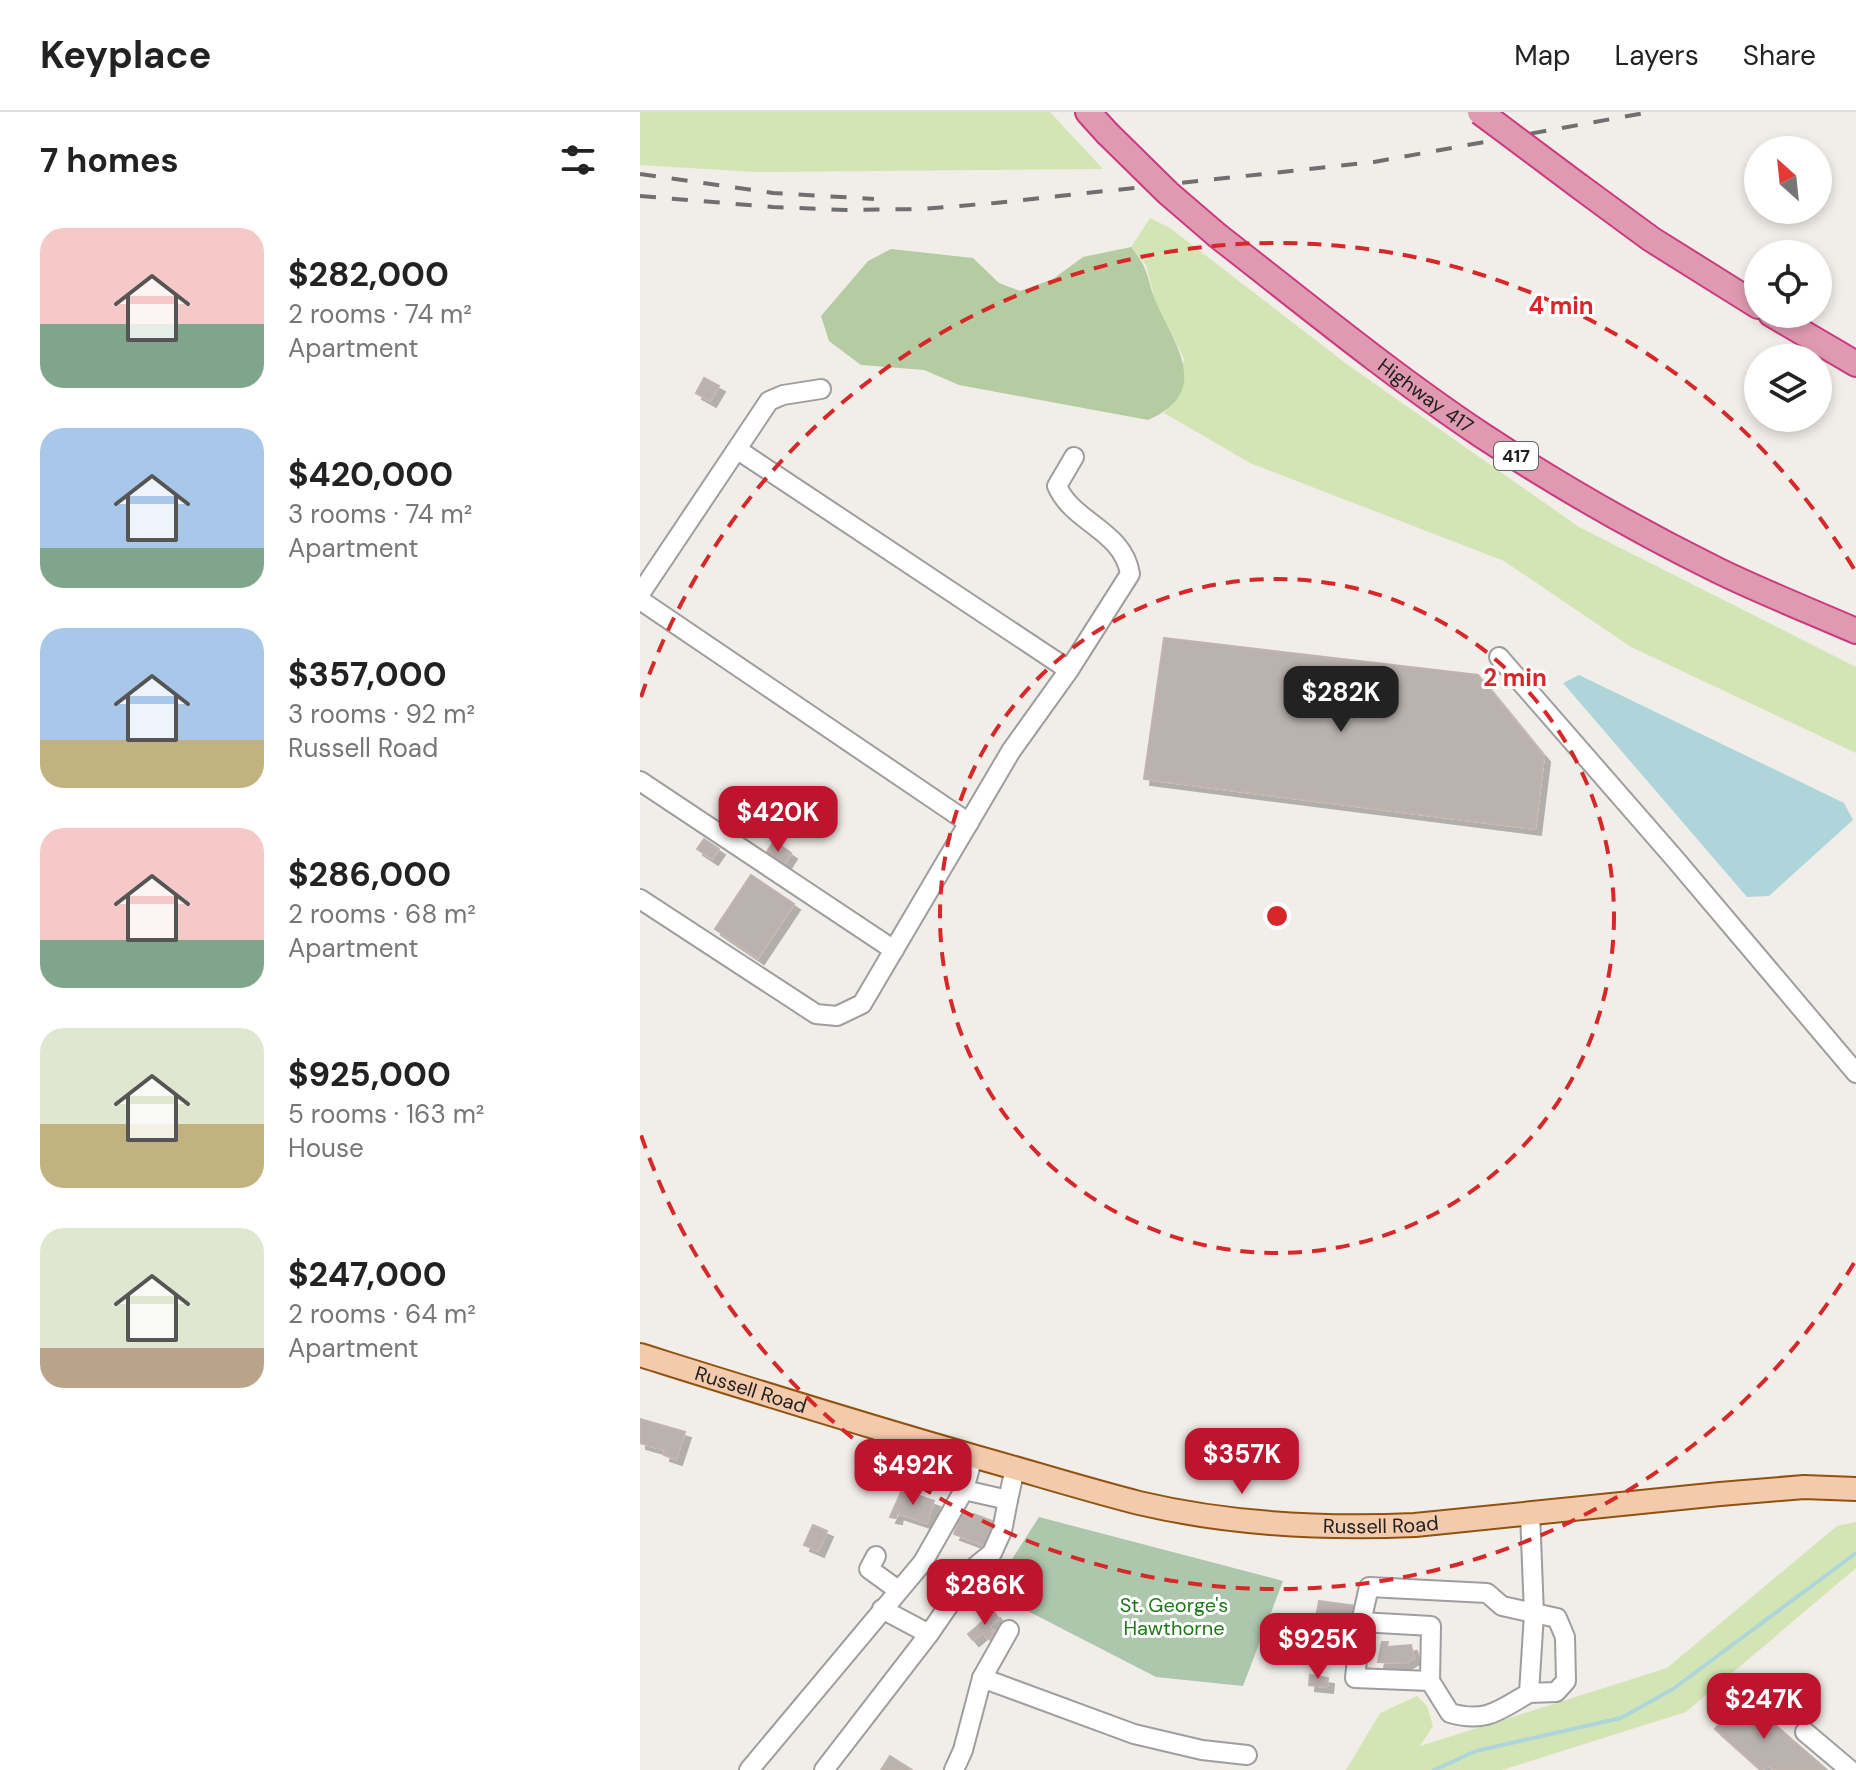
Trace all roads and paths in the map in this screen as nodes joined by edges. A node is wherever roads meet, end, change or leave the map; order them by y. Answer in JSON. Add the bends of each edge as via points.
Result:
{"nodes":[{"id":1,"x":1088,"y":112,"type":"edge"},
{"id":2,"x":1480,"y":112,"type":"edge"},
{"id":3,"x":1744,"y":297,"type":"edge"},
{"id":4,"x":1795,"y":328,"type":"edge"},
{"id":5,"x":1856,"y":364,"type":"edge"},
{"id":6,"x":821,"y":389,"type":"dead end"},
{"id":7,"x":738,"y":450,"type":"junction"},
{"id":8,"x":1074,"y":457,"type":"dead end"},
{"id":9,"x":1638,"y":529,"type":"junction"},
{"id":10,"x":640,"y":597,"type":"edge"},
{"id":11,"x":1856,"y":631,"type":"edge"},
{"id":12,"x":1856,"y":650,"type":"edge"},
{"id":13,"x":1499,"y":657,"type":"dead end"},
{"id":14,"x":1069,"y":670,"type":"junction"},
{"id":15,"x":640,"y":781,"type":"edge"},
{"id":16,"x":969,"y":823,"type":"junction"},
{"id":17,"x":640,"y":899,"type":"edge"},
{"id":18,"x":894,"y":950,"type":"junction"},
{"id":19,"x":1856,"y":1073,"type":"edge"},
{"id":20,"x":640,"y":1355,"type":"edge"},
{"id":21,"x":973,"y":1456,"type":"junction"},
{"id":22,"x":1015,"y":1468,"type":"junction"},
{"id":23,"x":1856,"y":1489,"type":"edge"},
{"id":24,"x":964,"y":1490,"type":"junction"},
{"id":25,"x":1008,"y":1500,"type":"junction"},
{"id":26,"x":1530,"y":1513,"type":"junction"},
{"id":27,"x":876,"y":1556,"type":"dead end"},
{"id":28,"x":898,"y":1590,"type":"junction"},
{"id":29,"x":882,"y":1609,"type":"junction"},
{"id":30,"x":1534,"y":1614,"type":"junction"},
{"id":31,"x":1361,"y":1622,"type":"junction"},
{"id":32,"x":1009,"y":1630,"type":"dead end"},
{"id":33,"x":929,"y":1634,"type":"junction"},
{"id":34,"x":982,"y":1678,"type":"junction"},
{"id":35,"x":1430,"y":1681,"type":"junction"},
{"id":36,"x":1529,"y":1693,"type":"junction"},
{"id":37,"x":1805,"y":1732,"type":"dead end"},
{"id":38,"x":1247,"y":1755,"type":"dead end"},
{"id":39,"x":749,"y":1770,"type":"edge"},
{"id":40,"x":824,"y":1770,"type":"edge"},
{"id":41,"x":954,"y":1770,"type":"edge"},
{"id":42,"x":1850,"y":1770,"type":"edge"}],
"edges":[{"from":1,"to":9,"type":"highway","name":"Highway 417","number":"417","bridge":true,"via":[[1218,236],[1400,376],[1480,433]]},
{"from":2,"to":3,"type":"highway","bridge":true,"via":[[1651,239]]},
{"from":4,"to":5,"type":"highway"},
{"from":6,"to":7,"type":"lane","via":[[769,401]]},
{"from":7,"to":10,"type":"lane"},
{"from":7,"to":14,"type":"lane"},
{"from":8,"to":14,"type":"lane","via":[[1057,486],[1064,502],[1115,540],[1128,559],[1130,574]]},
{"from":9,"to":11,"type":"highway","name":"Highway 417","number":"417"},
{"from":9,"to":12,"type":"highway","via":[[1769,608]]},
{"from":10,"to":16,"type":"lane"},
{"from":13,"to":19,"type":"lane"},
{"from":14,"to":16,"type":"lane","via":[[1011,751]]},
{"from":15,"to":18,"type":"lane"},
{"from":16,"to":18,"type":"lane"},
{"from":17,"to":18,"type":"lane","via":[[816,1014],[837,1016],[862,1004]]},
{"from":20,"to":21,"type":"main road","name":"Russell Road"},
{"from":21,"to":22,"type":"main road","name":"Russell Road"},
{"from":21,"to":24,"type":"lane"},
{"from":22,"to":25,"type":"lane"},
{"from":22,"to":26,"type":"main road","name":"Russell Road","via":[[1140,1503],[1273,1523],[1381,1527]]},
{"from":23,"to":26,"type":"main road","name":"Russell Road","via":[[1790,1488]]},
{"from":24,"to":25,"type":"lane"},
{"from":24,"to":28,"type":"lane","via":[[923,1562]]},
{"from":25,"to":33,"type":"lane","via":[[992,1553],[981,1559]]},
{"from":26,"to":30,"type":"lane"},
{"from":27,"to":28,"type":"lane","via":[[869,1569]]},
{"from":28,"to":29,"type":"lane"},
{"from":29,"to":33,"type":"lane"},
{"from":29,"to":39,"type":"lane"},
{"from":30,"to":31,"type":"lane","via":[[1502,1606],[1487,1593],[1369,1587]]},
{"from":30,"to":36,"type":"lane"},
{"from":30,"to":36,"type":"lane","via":[[1557,1618],[1565,1637],[1566,1681],[1556,1692]]},
{"from":31,"to":35,"type":"lane","via":[[1431,1626]]},
{"from":31,"to":35,"type":"lane","via":[[1355,1678]]},
{"from":32,"to":34,"type":"lane"},
{"from":33,"to":40,"type":"lane"},
{"from":34,"to":38,"type":"lane","via":[[1134,1734]]},
{"from":34,"to":41,"type":"lane"},
{"from":35,"to":36,"type":"lane","via":[[1450,1713],[1472,1719]]},
{"from":37,"to":42,"type":"lane"}]}
